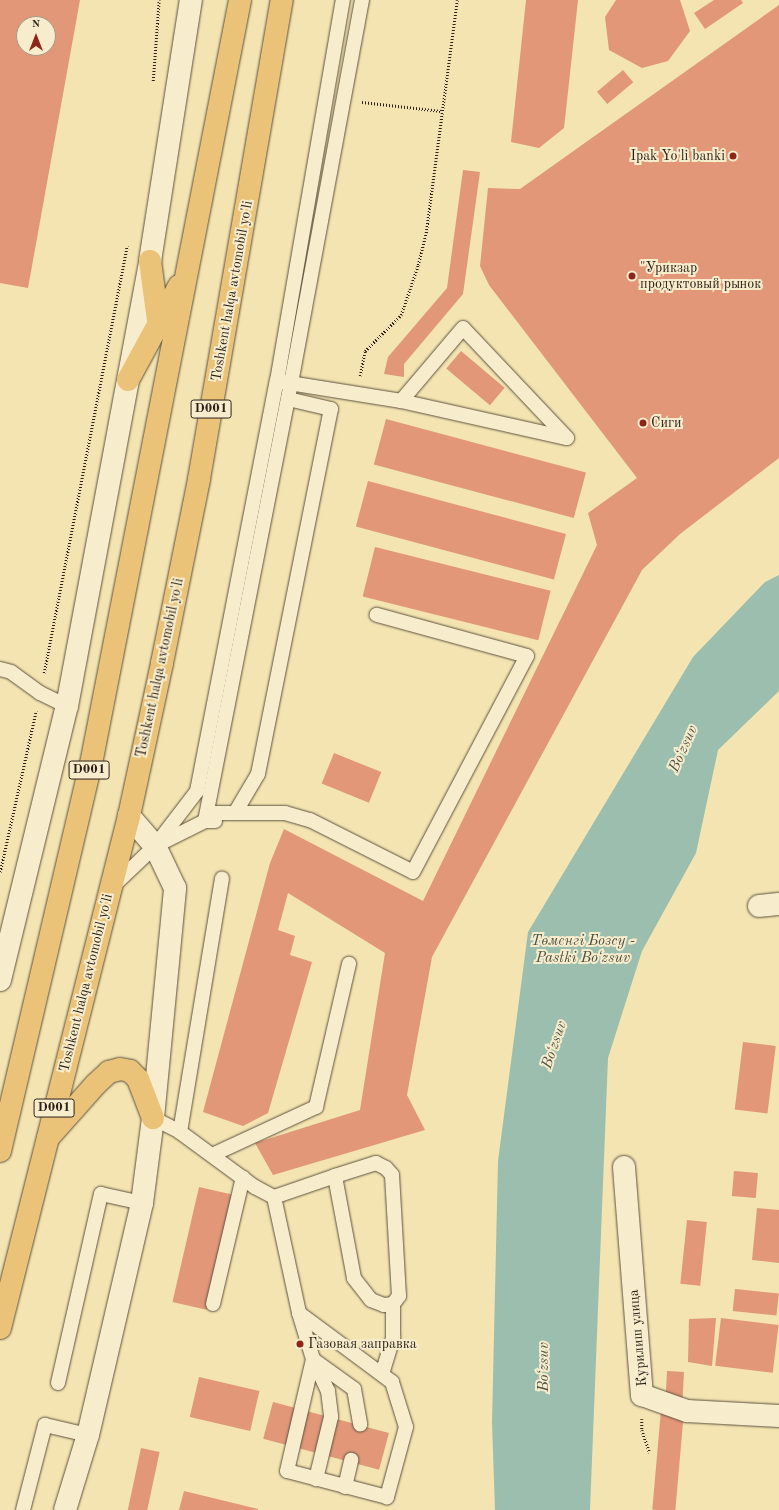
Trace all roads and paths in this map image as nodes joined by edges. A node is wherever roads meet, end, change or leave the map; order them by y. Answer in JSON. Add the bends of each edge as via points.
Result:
{"nodes":[{"id":1,"x":159,"y":0,"type":"edge"},
{"id":2,"x":191,"y":0,"type":"edge"},
{"id":3,"x":240,"y":0,"type":"edge"},
{"id":4,"x":282,"y":0,"type":"edge"},
{"id":5,"x":343,"y":0,"type":"edge"},
{"id":6,"x":362,"y":0,"type":"edge"},
{"id":7,"x":457,"y":0,"type":"edge"},
{"id":8,"x":152,"y":86,"type":"dead end"},
{"id":9,"x":356,"y":102,"type":"dead end"},
{"id":10,"x":441,"y":112,"type":"junction"},
{"id":11,"x":128,"y":242,"type":"dead end"},
{"id":12,"x":150,"y":261,"type":"junction"},
{"id":13,"x":190,"y":268,"type":"junction"},
{"id":14,"x":159,"y":325,"type":"junction"},
{"id":15,"x":128,"y":380,"type":"junction"},
{"id":16,"x":277,"y":381,"type":"junction"},
{"id":17,"x":291,"y":383,"type":"junction"},
{"id":18,"x":166,"y":387,"type":"junction"},
{"id":19,"x":356,"y":394,"type":"junction"},
{"id":20,"x":288,"y":399,"type":"junction"},
{"id":21,"x":401,"y":402,"type":"junction"},
{"id":22,"x":377,"y":615,"type":"dead end"},
{"id":23,"x":0,"y":669,"type":"edge"},
{"id":24,"x":40,"y":693,"type":"junction"},
{"id":25,"x":68,"y":706,"type":"junction"},
{"id":26,"x":235,"y":813,"type":"junction"},
{"id":27,"x":129,"y":816,"type":"junction"},
{"id":28,"x":206,"y":817,"type":"junction"},
{"id":29,"x":310,"y":820,"type":"junction"},
{"id":30,"x":155,"y":846,"type":"junction"},
{"id":31,"x":0,"y":872,"type":"edge"},
{"id":32,"x":222,"y":878,"type":"dead end"},
{"id":33,"x":110,"y":888,"type":"junction"},
{"id":34,"x":349,"y":964,"type":"dead end"},
{"id":35,"x":0,"y":980,"type":"edge"},
{"id":36,"x":153,"y":1118,"type":"junction"},
{"id":37,"x":180,"y":1132,"type":"junction"},
{"id":38,"x":45,"y":1142,"type":"junction"},
{"id":39,"x":0,"y":1151,"type":"edge"},
{"id":40,"x":212,"y":1155,"type":"junction"},
{"id":41,"x":624,"y":1167,"type":"dead end"},
{"id":42,"x":335,"y":1176,"type":"junction"},
{"id":43,"x":243,"y":1177,"type":"junction"},
{"id":44,"x":274,"y":1196,"type":"junction"},
{"id":45,"x":142,"y":1203,"type":"junction"},
{"id":46,"x":213,"y":1304,"type":"dead end"},
{"id":47,"x":393,"y":1304,"type":"junction"},
{"id":48,"x":299,"y":1313,"type":"junction"},
{"id":49,"x":0,"y":1328,"type":"edge"},
{"id":50,"x":313,"y":1359,"type":"junction"},
{"id":51,"x":382,"y":1374,"type":"junction"},
{"id":52,"x":58,"y":1383,"type":"dead end"},
{"id":53,"x":779,"y":1416,"type":"edge"},
{"id":54,"x":360,"y":1424,"type":"dead end"},
{"id":55,"x":642,"y":1430,"type":"dead end"},
{"id":56,"x":88,"y":1435,"type":"junction"},
{"id":57,"x":650,"y":1453,"type":"dead end"},
{"id":58,"x":351,"y":1460,"type":"dead end"},
{"id":59,"x":316,"y":1479,"type":"junction"},
{"id":60,"x":345,"y":1487,"type":"junction"},
{"id":61,"x":23,"y":1510,"type":"edge"},
{"id":62,"x":65,"y":1510,"type":"edge"}],
"edges":[{"from":1,"to":8,"type":"path"},
{"from":2,"to":12,"type":"street"},
{"from":3,"to":13,"type":"highway","number":"D001"},
{"from":4,"to":27,"type":"highway","name":"Toshkent halqa avtomobil yo'li","number":"D001","via":[[198,479]]},
{"from":5,"to":16,"type":"lane"},
{"from":6,"to":17,"type":"lane"},
{"from":7,"to":10,"type":"path"},
{"from":9,"to":10,"type":"path"},
{"from":10,"to":19,"type":"path","via":[[426,233],[418,265],[401,315],[365,351]]},
{"from":11,"to":24,"type":"path"},
{"from":12,"to":14,"type":"highway"},
{"from":12,"to":15,"type":"street"},
{"from":13,"to":14,"type":"highway"},
{"from":13,"to":18,"type":"highway","number":"D001"},
{"from":14,"to":15,"type":"highway"},
{"from":14,"to":18,"type":"highway"},
{"from":15,"to":25,"type":"street"},
{"from":16,"to":17,"type":"lane"},
{"from":16,"to":30,"type":"lane","via":[[197,792]]},
{"from":17,"to":19,"type":"lane"},
{"from":17,"to":20,"type":"lane"},
{"from":18,"to":39,"type":"highway","number":"D001","via":[[91,764]]},
{"from":19,"to":21,"type":"lane"},
{"from":20,"to":26,"type":"lane","via":[[331,409],[258,774]]},
{"from":20,"to":28,"type":"lane"},
{"from":21,"to":21,"type":"lane","via":[[446,412],[567,438],[463,328]]},
{"from":22,"to":29,"type":"lane","via":[[527,656],[412,872]]},
{"from":23,"to":24,"type":"lane","via":[[11,672]]},
{"from":24,"to":25,"type":"lane"},
{"from":24,"to":31,"type":"path"},
{"from":25,"to":35,"type":"street"},
{"from":26,"to":28,"type":"lane"},
{"from":26,"to":29,"type":"lane","via":[[285,813]]},
{"from":27,"to":30,"type":"street"},
{"from":27,"to":33,"type":"highway","name":"Toshkent halqa avtomobil yo'li","number":"D001"},
{"from":28,"to":29,"type":"lane"},
{"from":28,"to":30,"type":"lane"},
{"from":30,"to":33,"type":"lane"},
{"from":30,"to":36,"type":"street","via":[[175,888]]},
{"from":32,"to":37,"type":"lane"},
{"from":33,"to":38,"type":"highway","name":"Toshkent halqa avtomobil yo'li","number":"D001"},
{"from":34,"to":40,"type":"lane","via":[[316,1107]]},
{"from":36,"to":37,"type":"lane"},
{"from":36,"to":38,"type":"highway","via":[[138,1079],[130,1071],[120,1069],[109,1072],[96,1084]]},
{"from":36,"to":45,"type":"street"},
{"from":37,"to":40,"type":"lane"},
{"from":38,"to":49,"type":"highway","name":"Toshkent halqa avtomobil yo'li","number":"D001"},
{"from":40,"to":43,"type":"lane"},
{"from":41,"to":53,"type":"street","name":"Курилиш улица","via":[[642,1394],[687,1411]]},
{"from":42,"to":44,"type":"lane"},
{"from":42,"to":47,"type":"lane","via":[[354,1278],[371,1300],[384,1305]]},
{"from":42,"to":47,"type":"lane","via":[[376,1163],[392,1175],[399,1296]]},
{"from":43,"to":44,"type":"lane","via":[[254,1187]]},
{"from":43,"to":46,"type":"lane"},
{"from":44,"to":48,"type":"lane"},
{"from":45,"to":52,"type":"lane","via":[[101,1194]]},
{"from":45,"to":56,"type":"street"},
{"from":47,"to":51,"type":"lane","via":[[393,1337]]},
{"from":48,"to":50,"type":"lane"},
{"from":48,"to":51,"type":"lane"},
{"from":50,"to":54,"type":"lane","via":[[354,1389]]},
{"from":50,"to":59,"type":"lane","via":[[328,1390],[331,1417]]},
{"from":50,"to":59,"type":"lane","via":[[287,1472]]},
{"from":51,"to":60,"type":"lane","via":[[392,1382],[406,1427],[387,1497]]},
{"from":55,"to":57,"type":"path"},
{"from":56,"to":61,"type":"lane","via":[[45,1425]]},
{"from":56,"to":62,"type":"street"},
{"from":58,"to":60,"type":"lane"},
{"from":59,"to":60,"type":"lane"}]}
